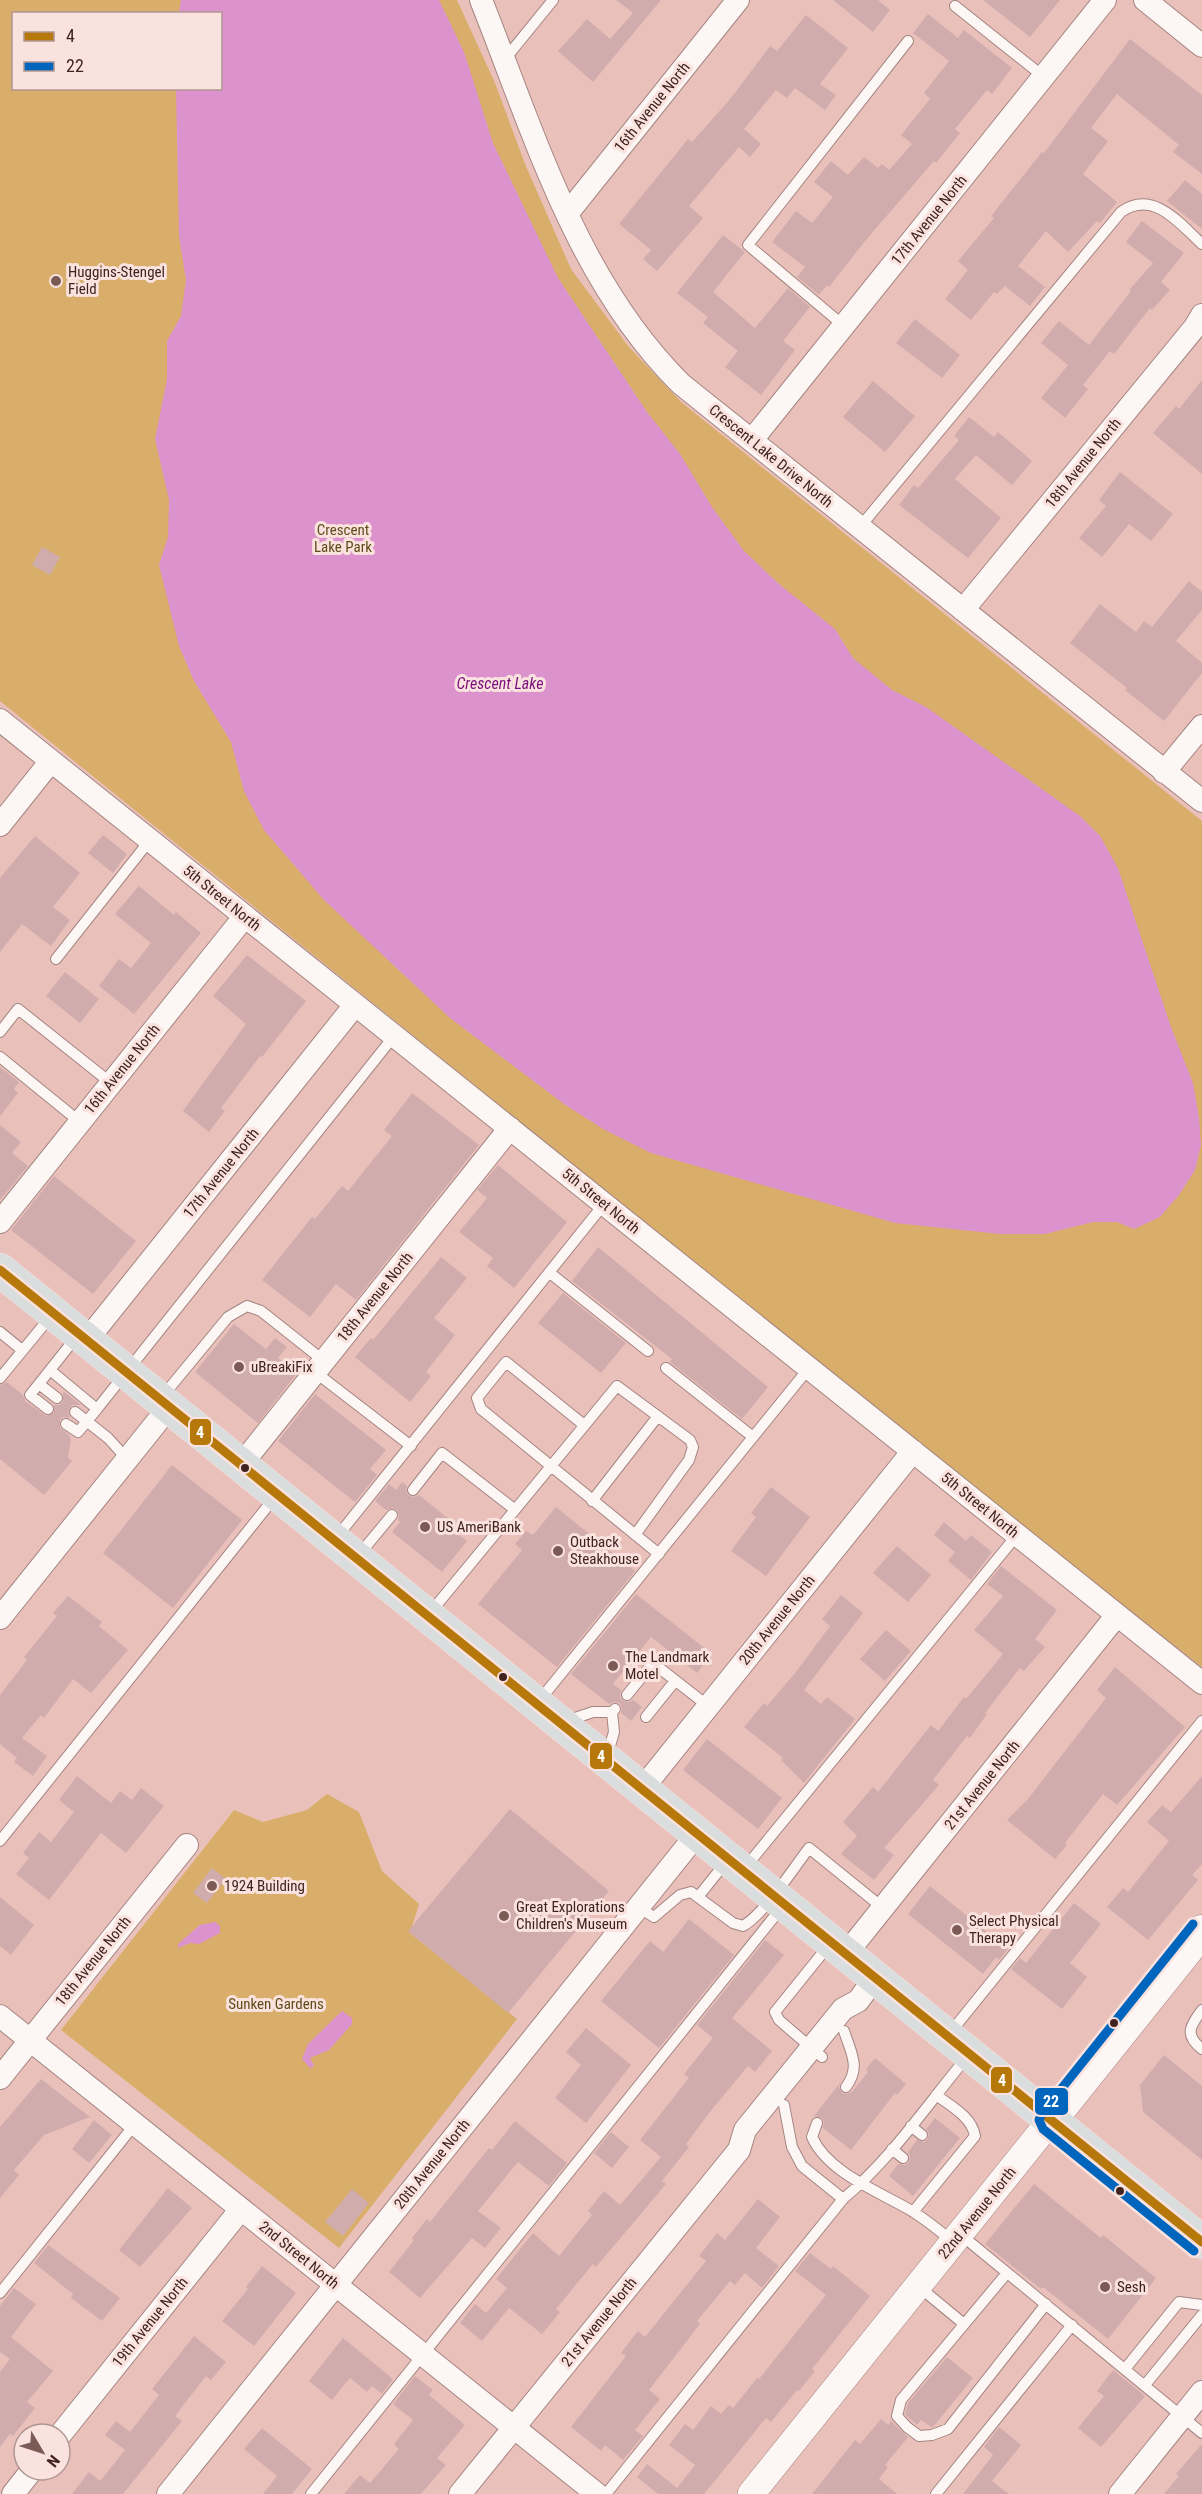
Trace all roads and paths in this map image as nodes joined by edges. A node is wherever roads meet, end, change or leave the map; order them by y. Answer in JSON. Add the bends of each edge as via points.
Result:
{"nodes":[{"id":1,"x":482,"y":0,"type":"edge"},
{"id":2,"x":553,"y":0,"type":"edge"},
{"id":3,"x":738,"y":0,"type":"edge"},
{"id":4,"x":1105,"y":0,"type":"edge"},
{"id":5,"x":1145,"y":0,"type":"edge"},
{"id":6,"x":955,"y":6,"type":"dead end"},
{"id":7,"x":908,"y":41,"type":"dead end"},
{"id":8,"x":1202,"y":46,"type":"edge"},
{"id":9,"x":505,"y":59,"type":"junction"},
{"id":10,"x":1044,"y":77,"type":"junction"},
{"id":11,"x":567,"y":214,"type":"junction"},
{"id":12,"x":1202,"y":244,"type":"edge"},
{"id":13,"x":1202,"y":315,"type":"edge"},
{"id":14,"x":844,"y":326,"type":"junction"},
{"id":15,"x":752,"y":440,"type":"junction"},
{"id":16,"x":860,"y":527,"type":"junction"},
{"id":17,"x":963,"y":610,"type":"junction"},
{"id":18,"x":0,"y":720,"type":"edge"},
{"id":19,"x":1202,"y":726,"type":"edge"},
{"id":20,"x":51,"y":761,"type":"junction"},
{"id":21,"x":1164,"y":772,"type":"junction"},
{"id":22,"x":1202,"y":801,"type":"edge"},
{"id":23,"x":0,"y":825,"type":"edge"},
{"id":24,"x":150,"y":840,"type":"junction"},
{"id":25,"x":245,"y":916,"type":"junction"},
{"id":26,"x":56,"y":959,"type":"dead end"},
{"id":27,"x":355,"y":1005,"type":"junction"},
{"id":28,"x":0,"y":1032,"type":"edge"},
{"id":29,"x":394,"y":1036,"type":"junction"},
{"id":30,"x":0,"y":1057,"type":"edge"},
{"id":31,"x":111,"y":1083,"type":"junction"},
{"id":32,"x":80,"y":1122,"type":"junction"},
{"id":33,"x":510,"y":1128,"type":"junction"},
{"id":34,"x":604,"y":1204,"type":"junction"},
{"id":35,"x":0,"y":1222,"type":"edge"},
{"id":36,"x":0,"y":1270,"type":"edge"},
{"id":37,"x":550,"y":1273,"type":"junction"},
{"id":38,"x":53,"y":1313,"type":"junction"},
{"id":39,"x":0,"y":1332,"type":"edge"},
{"id":40,"x":83,"y":1337,"type":"junction"},
{"id":41,"x":22,"y":1350,"type":"junction"},
{"id":42,"x":648,"y":1352,"type":"dead end"},
{"id":43,"x":320,"y":1366,"type":"junction"},
{"id":44,"x":666,"y":1368,"type":"dead end"},
{"id":45,"x":809,"y":1368,"type":"junction"},
{"id":46,"x":50,"y":1370,"type":"junction"},
{"id":47,"x":126,"y":1372,"type":"junction"},
{"id":48,"x":0,"y":1378,"type":"edge"},
{"id":49,"x":39,"y":1384,"type":"junction"},
{"id":50,"x":57,"y":1398,"type":"dead end"},
{"id":51,"x":165,"y":1403,"type":"junction"},
{"id":52,"x":48,"y":1409,"type":"dead end"},
{"id":53,"x":97,"y":1409,"type":"junction"},
{"id":54,"x":75,"y":1412,"type":"dead end"},
{"id":55,"x":658,"y":1416,"type":"junction"},
{"id":56,"x":86,"y":1422,"type":"junction"},
{"id":57,"x":66,"y":1424,"type":"dead end"},
{"id":58,"x":584,"y":1425,"type":"junction"},
{"id":59,"x":753,"y":1437,"type":"junction"},
{"id":60,"x":411,"y":1446,"type":"junction"},
{"id":61,"x":913,"y":1451,"type":"junction"},
{"id":62,"x":128,"y":1459,"type":"junction"},
{"id":63,"x":241,"y":1465,"type":"junction"},
{"id":64,"x":550,"y":1466,"type":"junction"},
{"id":65,"x":413,"y":1490,"type":"dead end"},
{"id":66,"x":277,"y":1494,"type":"junction"},
{"id":67,"x":592,"y":1501,"type":"junction"},
{"id":68,"x":514,"y":1509,"type":"junction"},
{"id":69,"x":392,"y":1515,"type":"dead end"},
{"id":70,"x":1017,"y":1534,"type":"junction"},
{"id":71,"x":635,"y":1535,"type":"junction"},
{"id":72,"x":345,"y":1549,"type":"junction"},
{"id":73,"x":659,"y":1554,"type":"junction"},
{"id":74,"x":1118,"y":1615,"type":"junction"},
{"id":75,"x":428,"y":1616,"type":"junction"},
{"id":76,"x":0,"y":1618,"type":"edge"},
{"id":77,"x":675,"y":1681,"type":"junction"},
{"id":78,"x":1202,"y":1683,"type":"edge"},
{"id":79,"x":627,"y":1695,"type":"dead end"},
{"id":80,"x":708,"y":1706,"type":"junction"},
{"id":81,"x":548,"y":1714,"type":"junction"},
{"id":82,"x":646,"y":1717,"type":"dead end"},
{"id":83,"x":1202,"y":1720,"type":"edge"},
{"id":84,"x":606,"y":1761,"type":"junction"},
{"id":85,"x":642,"y":1789,"type":"junction"},
{"id":86,"x":697,"y":1834,"type":"junction"},
{"id":87,"x":0,"y":1840,"type":"edge"},
{"id":88,"x":186,"y":1845,"type":"dead end"},
{"id":89,"x":736,"y":1865,"type":"junction"},
{"id":90,"x":698,"y":1897,"type":"junction"},
{"id":91,"x":778,"y":1900,"type":"junction"},
{"id":92,"x":638,"y":1907,"type":"junction"},
{"id":93,"x":883,"y":1908,"type":"junction"},
{"id":94,"x":1202,"y":1931,"type":"edge"},
{"id":95,"x":838,"y":1948,"type":"junction"},
{"id":96,"x":866,"y":1990,"type":"junction"},
{"id":97,"x":1202,"y":2010,"type":"edge"},
{"id":98,"x":0,"y":2016,"type":"edge"},
{"id":99,"x":844,"y":2031,"type":"junction"},
{"id":100,"x":30,"y":2040,"type":"junction"},
{"id":101,"x":958,"y":2046,"type":"junction"},
{"id":102,"x":1202,"y":2049,"type":"edge"},
{"id":103,"x":817,"y":2053,"type":"junction"},
{"id":104,"x":0,"y":2078,"type":"edge"},
{"id":105,"x":846,"y":2087,"type":"dead end"},
{"id":106,"x":936,"y":2095,"type":"junction"},
{"id":107,"x":784,"y":2105,"type":"junction"},
{"id":108,"x":1051,"y":2120,"type":"junction"},
{"id":109,"x":817,"y":2123,"type":"dead end"},
{"id":110,"x":135,"y":2124,"type":"junction"},
{"id":111,"x":911,"y":2126,"type":"junction"},
{"id":112,"x":922,"y":2135,"type":"dead end"},
{"id":113,"x":892,"y":2149,"type":"junction"},
{"id":114,"x":739,"y":2150,"type":"junction"},
{"id":115,"x":903,"y":2158,"type":"dead end"},
{"id":116,"x":861,"y":2184,"type":"junction"},
{"id":117,"x":843,"y":2199,"type":"junction"},
{"id":118,"x":241,"y":2209,"type":"junction"},
{"id":119,"x":913,"y":2212,"type":"junction"},
{"id":120,"x":1199,"y":2234,"type":"edge"},
{"id":121,"x":956,"y":2238,"type":"junction"},
{"id":122,"x":1007,"y":2272,"type":"junction"},
{"id":123,"x":336,"y":2284,"type":"junction"},
{"id":124,"x":918,"y":2286,"type":"junction"},
{"id":125,"x":0,"y":2293,"type":"edge"},
{"id":126,"x":1046,"y":2304,"type":"junction"},
{"id":127,"x":1202,"y":2305,"type":"edge"},
{"id":128,"x":1202,"y":2315,"type":"edge"},
{"id":129,"x":964,"y":2324,"type":"junction"},
{"id":130,"x":1072,"y":2325,"type":"junction"},
{"id":131,"x":423,"y":2355,"type":"junction"},
{"id":132,"x":1125,"y":2369,"type":"junction"},
{"id":133,"x":1145,"y":2385,"type":"junction"},
{"id":134,"x":1202,"y":2392,"type":"edge"},
{"id":135,"x":1183,"y":2416,"type":"junction"},
{"id":136,"x":70,"y":2422,"type":"edge"},
{"id":137,"x":514,"y":2427,"type":"junction"},
{"id":138,"x":1202,"y":2433,"type":"edge"},
{"id":139,"x":22,"y":2482,"type":"edge"},
{"id":140,"x":13,"y":2494,"type":"edge"},
{"id":141,"x":168,"y":2494,"type":"edge"},
{"id":142,"x":311,"y":2494,"type":"edge"},
{"id":143,"x":460,"y":2494,"type":"edge"},
{"id":144,"x":597,"y":2494,"type":"edge"},
{"id":145,"x":606,"y":2494,"type":"edge"},
{"id":146,"x":751,"y":2494,"type":"edge"},
{"id":147,"x":936,"y":2494,"type":"edge"},
{"id":148,"x":1120,"y":2494,"type":"edge"}],
"edges":[{"from":1,"to":9,"type":"street","name":"Crescent Lake Drive North"},
{"from":2,"to":9,"type":"lane"},
{"from":3,"to":11,"type":"street","name":"16th Avenue North"},
{"from":4,"to":10,"type":"street","name":"17th Avenue North"},
{"from":5,"to":8,"type":"street"},
{"from":6,"to":10,"type":"lane"},
{"from":7,"to":14,"type":"lane","via":[[748,245]]},
{"from":9,"to":11,"type":"street","name":"Crescent Lake Drive North"},
{"from":10,"to":14,"type":"street","name":"17th Avenue North"},
{"from":11,"to":15,"type":"street","name":"Crescent Lake Drive North","via":[[606,289],[662,366]]},
{"from":12,"to":16,"type":"lane","via":[[1157,206],[1132,204],[1121,212]]},
{"from":13,"to":17,"type":"street","name":"18th Avenue North"},
{"from":14,"to":15,"type":"street","name":"17th Avenue North"},
{"from":15,"to":16,"type":"street","name":"Crescent Lake Drive North"},
{"from":16,"to":17,"type":"street","name":"Crescent Lake Drive North"},
{"from":17,"to":21,"type":"street","name":"Crescent Lake Drive North"},
{"from":18,"to":20,"type":"street","name":"5th Street North"},
{"from":19,"to":21,"type":"street"},
{"from":20,"to":23,"type":"street"},
{"from":20,"to":24,"type":"street","name":"5th Street North"},
{"from":21,"to":22,"type":"street","name":"Crescent Lake Drive North"},
{"from":24,"to":25,"type":"street","name":"5th Street North"},
{"from":24,"to":26,"type":"lane"},
{"from":25,"to":27,"type":"street","name":"5th Street North"},
{"from":25,"to":31,"type":"street","name":"16th Avenue North"},
{"from":27,"to":29,"type":"street","name":"5th Street North"},
{"from":27,"to":40,"type":"street","name":"17th Avenue North"},
{"from":28,"to":31,"type":"lane","via":[[18,1009]]},
{"from":29,"to":33,"type":"street","name":"5th Street North"},
{"from":29,"to":47,"type":"lane"},
{"from":30,"to":32,"type":"lane"},
{"from":31,"to":32,"type":"street","name":"16th Avenue North"},
{"from":32,"to":35,"type":"street","name":"16th Avenue North"},
{"from":33,"to":34,"type":"street","name":"5th Street North"},
{"from":33,"to":43,"type":"street","name":"18th Avenue North"},
{"from":34,"to":37,"type":"lane"},
{"from":34,"to":45,"type":"street","name":"5th Street North"},
{"from":36,"to":38,"type":"main road"},
{"from":37,"to":42,"type":"lane"},
{"from":37,"to":60,"type":"lane"},
{"from":38,"to":40,"type":"main road"},
{"from":38,"to":41,"type":"lane"},
{"from":39,"to":41,"type":"lane"},
{"from":40,"to":46,"type":"lane"},
{"from":40,"to":47,"type":"main road"},
{"from":41,"to":48,"type":"lane"},
{"from":43,"to":51,"type":"lane","via":[[254,1307],[247,1306],[228,1317]]},
{"from":43,"to":60,"type":"lane"},
{"from":43,"to":63,"type":"street","name":"18th Avenue North"},
{"from":44,"to":59,"type":"lane"},
{"from":45,"to":59,"type":"lane"},
{"from":45,"to":61,"type":"street","name":"5th Street North"},
{"from":46,"to":49,"type":"lane"},
{"from":46,"to":53,"type":"lane"},
{"from":47,"to":51,"type":"main road"},
{"from":47,"to":53,"type":"lane"},
{"from":49,"to":50,"type":"lane"},
{"from":49,"to":52,"type":"lane","via":[[30,1395]]},
{"from":51,"to":62,"type":"street"},
{"from":51,"to":63,"type":"main road"},
{"from":53,"to":56,"type":"lane"},
{"from":54,"to":56,"type":"lane"},
{"from":55,"to":58,"type":"lane","via":[[617,1386]]},
{"from":55,"to":67,"type":"lane"},
{"from":55,"to":71,"type":"lane","via":[[690,1440],[693,1448]]},
{"from":56,"to":57,"type":"lane","via":[[78,1432]]},
{"from":56,"to":62,"type":"lane"},
{"from":58,"to":64,"type":"lane"},
{"from":58,"to":64,"type":"lane","via":[[506,1362],[477,1398],[481,1409]]},
{"from":59,"to":73,"type":"lane"},
{"from":60,"to":72,"type":"lane"},
{"from":61,"to":70,"type":"street","name":"5th Street North"},
{"from":61,"to":80,"type":"street","name":"20th Avenue North"},
{"from":62,"to":76,"type":"street"},
{"from":63,"to":66,"type":"main road"},
{"from":64,"to":67,"type":"lane"},
{"from":64,"to":68,"type":"lane"},
{"from":65,"to":68,"type":"lane","via":[[442,1453]]},
{"from":66,"to":72,"type":"main road"},
{"from":66,"to":87,"type":"lane"},
{"from":67,"to":71,"type":"lane"},
{"from":68,"to":75,"type":"lane"},
{"from":69,"to":72,"type":"lane"},
{"from":70,"to":74,"type":"street","name":"5th Street North"},
{"from":70,"to":89,"type":"lane"},
{"from":71,"to":73,"type":"lane"},
{"from":72,"to":75,"type":"main road"},
{"from":73,"to":81,"type":"lane"},
{"from":74,"to":78,"type":"street","name":"5th Street North"},
{"from":74,"to":93,"type":"street","name":"21st Avenue North"},
{"from":75,"to":81,"type":"main road"},
{"from":77,"to":79,"type":"lane","via":[[653,1663]]},
{"from":77,"to":80,"type":"lane"},
{"from":77,"to":82,"type":"lane"},
{"from":80,"to":85,"type":"street","name":"20th Avenue North"},
{"from":81,"to":84,"type":"main road"},
{"from":81,"to":84,"type":"lane","via":[[614,1711],[614,1732]]},
{"from":83,"to":101,"type":"lane"},
{"from":84,"to":85,"type":"main road"},
{"from":85,"to":86,"type":"main road"},
{"from":86,"to":89,"type":"main road"},
{"from":86,"to":92,"type":"street","name":"20th Avenue North"},
{"from":88,"to":100,"type":"street","name":"18th Avenue North"},
{"from":89,"to":90,"type":"lane"},
{"from":89,"to":91,"type":"main road"},
{"from":90,"to":91,"type":"lane","via":[[741,1926]]},
{"from":90,"to":92,"type":"lane","via":[[691,1892],[682,1894],[654,1917]]},
{"from":91,"to":93,"type":"lane","via":[[809,1848]]},
{"from":91,"to":95,"type":"main road"},
{"from":91,"to":131,"type":"lane"},
{"from":92,"to":123,"type":"street","name":"20th Avenue North"},
{"from":93,"to":95,"type":"street","name":"21st Avenue North"},
{"from":94,"to":108,"type":"main road","name":"22nd Avenue North"},
{"from":95,"to":96,"type":"main road"},
{"from":95,"to":103,"type":"lane","via":[[775,2012]]},
{"from":96,"to":99,"type":"street","name":"21st Avenue North","via":[[855,2018]]},
{"from":96,"to":101,"type":"main road"},
{"from":96,"to":103,"type":"street","name":"21st Avenue North","via":[[843,2009]]},
{"from":97,"to":102,"type":"lane","via":[[1190,2033]]},
{"from":98,"to":100,"type":"street","name":"2nd Street North"},
{"from":99,"to":103,"type":"street","name":"21st Avenue North"},
{"from":99,"to":105,"type":"lane","via":[[855,2065],[854,2076]]},
{"from":100,"to":104,"type":"street","name":"18th Avenue North"},
{"from":100,"to":110,"type":"street","name":"2nd Street North"},
{"from":101,"to":106,"type":"lane"},
{"from":101,"to":108,"type":"main road"},
{"from":103,"to":107,"type":"street","name":"21st Avenue North"},
{"from":103,"to":114,"type":"street","name":"21st Avenue North","via":[[745,2130]]},
{"from":106,"to":111,"type":"lane"},
{"from":106,"to":119,"type":"lane","via":[[970,2121],[975,2136],[950,2158]]},
{"from":107,"to":114,"type":"street","name":"21st Avenue North","via":[[754,2141]]},
{"from":107,"to":117,"type":"lane","via":[[792,2147],[802,2166]]},
{"from":108,"to":120,"type":"main road"},
{"from":108,"to":121,"type":"street","name":"22nd Avenue North"},
{"from":109,"to":116,"type":"lane","via":[[812,2137],[816,2147]]},
{"from":110,"to":118,"type":"street","name":"2nd Street North"},
{"from":110,"to":125,"type":"lane"},
{"from":111,"to":112,"type":"lane"},
{"from":111,"to":113,"type":"lane"},
{"from":113,"to":115,"type":"lane"},
{"from":113,"to":116,"type":"lane"},
{"from":114,"to":137,"type":"street","name":"21st Avenue North"},
{"from":116,"to":117,"type":"lane"},
{"from":116,"to":119,"type":"lane"},
{"from":117,"to":145,"type":"lane"},
{"from":118,"to":123,"type":"street","name":"2nd Street North"},
{"from":118,"to":136,"type":"street","name":"19th Avenue North"},
{"from":119,"to":121,"type":"lane"},
{"from":121,"to":122,"type":"lane"},
{"from":121,"to":124,"type":"street","name":"22nd Avenue North"},
{"from":122,"to":126,"type":"lane"},
{"from":122,"to":129,"type":"lane"},
{"from":123,"to":131,"type":"street","name":"2nd Street North"},
{"from":123,"to":141,"type":"street","name":"20th Avenue North"},
{"from":124,"to":129,"type":"lane"},
{"from":124,"to":146,"type":"street","name":"22nd Avenue North"},
{"from":126,"to":129,"type":"lane","via":[[948,2429],[919,2436],[897,2416],[901,2400]]},
{"from":126,"to":130,"type":"lane"},
{"from":127,"to":132,"type":"lane","via":[[1179,2302]]},
{"from":128,"to":133,"type":"lane"},
{"from":130,"to":132,"type":"lane"},
{"from":130,"to":147,"type":"lane"},
{"from":131,"to":137,"type":"street","name":"2nd Street North"},
{"from":131,"to":142,"type":"lane"},
{"from":132,"to":133,"type":"lane"},
{"from":133,"to":135,"type":"lane"},
{"from":134,"to":135,"type":"street"},
{"from":135,"to":138,"type":"lane"},
{"from":135,"to":148,"type":"street"},
{"from":137,"to":143,"type":"street","name":"21st Avenue North"},
{"from":137,"to":144,"type":"street","name":"2nd Street North"},
{"from":139,"to":140,"type":"street"}]}
